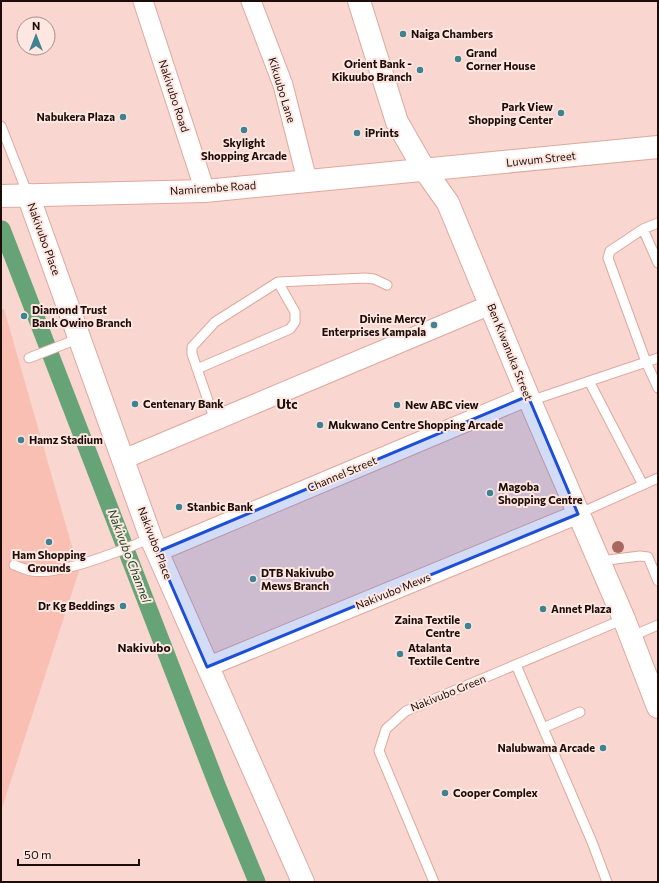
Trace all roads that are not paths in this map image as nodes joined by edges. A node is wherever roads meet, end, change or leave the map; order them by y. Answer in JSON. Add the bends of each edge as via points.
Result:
{"nodes":[{"id":1,"x":143,"y":1,"type":"edge"},
{"id":2,"x":251,"y":1,"type":"edge"},
{"id":3,"x":359,"y":1,"type":"edge"},
{"id":4,"x":1,"y":126,"type":"edge"},
{"id":5,"x":658,"y":147,"type":"edge"},
{"id":6,"x":424,"y":169,"type":"junction"},
{"id":7,"x":307,"y":180,"type":"junction"},
{"id":8,"x":205,"y":191,"type":"junction"},
{"id":9,"x":28,"y":195,"type":"junction"},
{"id":10,"x":1,"y":196,"type":"edge"},
{"id":11,"x":658,"y":223,"type":"edge"},
{"id":12,"x":643,"y":229,"type":"junction"},
{"id":13,"x":658,"y":264,"type":"edge"},
{"id":14,"x":278,"y":282,"type":"junction"},
{"id":15,"x":387,"y":285,"type":"dead end"},
{"id":16,"x":490,"y":305,"type":"junction"},
{"id":17,"x":80,"y":338,"type":"junction"},
{"id":18,"x":29,"y":358,"type":"dead end"},
{"id":19,"x":658,"y":358,"type":"edge"},
{"id":20,"x":646,"y":362,"type":"junction"},
{"id":21,"x":197,"y":369,"type":"junction"},
{"id":22,"x":589,"y":381,"type":"junction"},
{"id":23,"x":658,"y":388,"type":"edge"},
{"id":24,"x":529,"y":398,"type":"junction"},
{"id":25,"x":215,"y":421,"type":"junction"},
{"id":26,"x":124,"y":459,"type":"junction"},
{"id":27,"x":658,"y":478,"type":"edge"},
{"id":28,"x":643,"y":485,"type":"junction"},
{"id":29,"x":578,"y":514,"type":"junction"},
{"id":30,"x":147,"y":545,"type":"junction"},
{"id":31,"x":598,"y":561,"type":"junction"},
{"id":32,"x":14,"y":565,"type":"dead end"},
{"id":33,"x":658,"y":581,"type":"edge"},
{"id":34,"x":658,"y":625,"type":"edge"},
{"id":35,"x":627,"y":628,"type":"junction"},
{"id":36,"x":516,"y":665,"type":"junction"},
{"id":37,"x":207,"y":667,"type":"junction"},
{"id":38,"x":658,"y":707,"type":"edge"},
{"id":39,"x":580,"y":712,"type":"dead end"},
{"id":40,"x":543,"y":728,"type":"junction"},
{"id":41,"x":303,"y":882,"type":"edge"},
{"id":42,"x":434,"y":882,"type":"edge"},
{"id":43,"x":607,"y":882,"type":"edge"}],
"edges":[{"from":1,"to":8,"type":"street","name":"Nakivubo Road"},
{"from":2,"to":7,"type":"street","name":"Kikuubo Lane","via":[[282,86]]},
{"from":3,"to":6,"type":"main road","name":"Ben Kiwanuka Street","via":[[397,122]]},
{"from":4,"to":9,"type":"lane"},
{"from":5,"to":6,"type":"main road","name":"Luwum Street"},
{"from":6,"to":7,"type":"main road","name":"Namirembe Road"},
{"from":6,"to":16,"type":"main road","name":"Ben Kiwanuka Street","via":[[448,203]]},
{"from":7,"to":8,"type":"main road","name":"Namirembe Road"},
{"from":8,"to":9,"type":"main road","name":"Namirembe Road"},
{"from":9,"to":10,"type":"main road","name":"Namirembe Road"},
{"from":9,"to":17,"type":"main road","name":"Nakivubo Place"},
{"from":11,"to":12,"type":"lane"},
{"from":12,"to":13,"type":"lane"},
{"from":12,"to":20,"type":"lane","via":[[610,251],[608,258]]},
{"from":14,"to":15,"type":"lane","via":[[365,278]]},
{"from":14,"to":21,"type":"lane","via":[[215,322],[192,347]]},
{"from":14,"to":21,"type":"lane","via":[[295,312],[296,322],[290,329]]},
{"from":16,"to":24,"type":"main road","name":"Ben Kiwanuka Street"},
{"from":16,"to":25,"type":"street"},
{"from":17,"to":18,"type":"lane"},
{"from":17,"to":26,"type":"main road","name":"Nakivubo Place"},
{"from":19,"to":20,"type":"lane"},
{"from":20,"to":22,"type":"lane"},
{"from":20,"to":23,"type":"lane"},
{"from":21,"to":25,"type":"lane"},
{"from":22,"to":24,"type":"lane"},
{"from":22,"to":28,"type":"lane"},
{"from":24,"to":29,"type":"main road","name":"Ben Kiwanuka Street"},
{"from":24,"to":30,"type":"street","name":"Channel Street"},
{"from":25,"to":26,"type":"street"},
{"from":26,"to":30,"type":"main road","name":"Nakivubo Place"},
{"from":27,"to":28,"type":"lane"},
{"from":28,"to":29,"type":"lane"},
{"from":29,"to":31,"type":"main road","name":"Ben Kiwanuka Street"},
{"from":29,"to":37,"type":"street","name":"Nakivubo Mews"},
{"from":30,"to":32,"type":"lane","via":[[62,569],[33,571]]},
{"from":30,"to":37,"type":"main road","name":"Nakivubo Place"},
{"from":31,"to":33,"type":"lane","via":[[648,557]]},
{"from":31,"to":35,"type":"main road","name":"Ben Kiwanuka Street"},
{"from":34,"to":35,"type":"lane","name":"Nakivubo Green"},
{"from":35,"to":36,"type":"lane","name":"Nakivubo Green"},
{"from":35,"to":38,"type":"main road","name":"Ben Kiwanuka Street"},
{"from":36,"to":40,"type":"lane"},
{"from":36,"to":42,"type":"lane","name":"Nakivubo Green","via":[[406,711],[386,728],[379,751]]},
{"from":37,"to":41,"type":"main road","name":"Nakivubo Place"},
{"from":39,"to":40,"type":"lane"},
{"from":40,"to":43,"type":"lane"}]}
